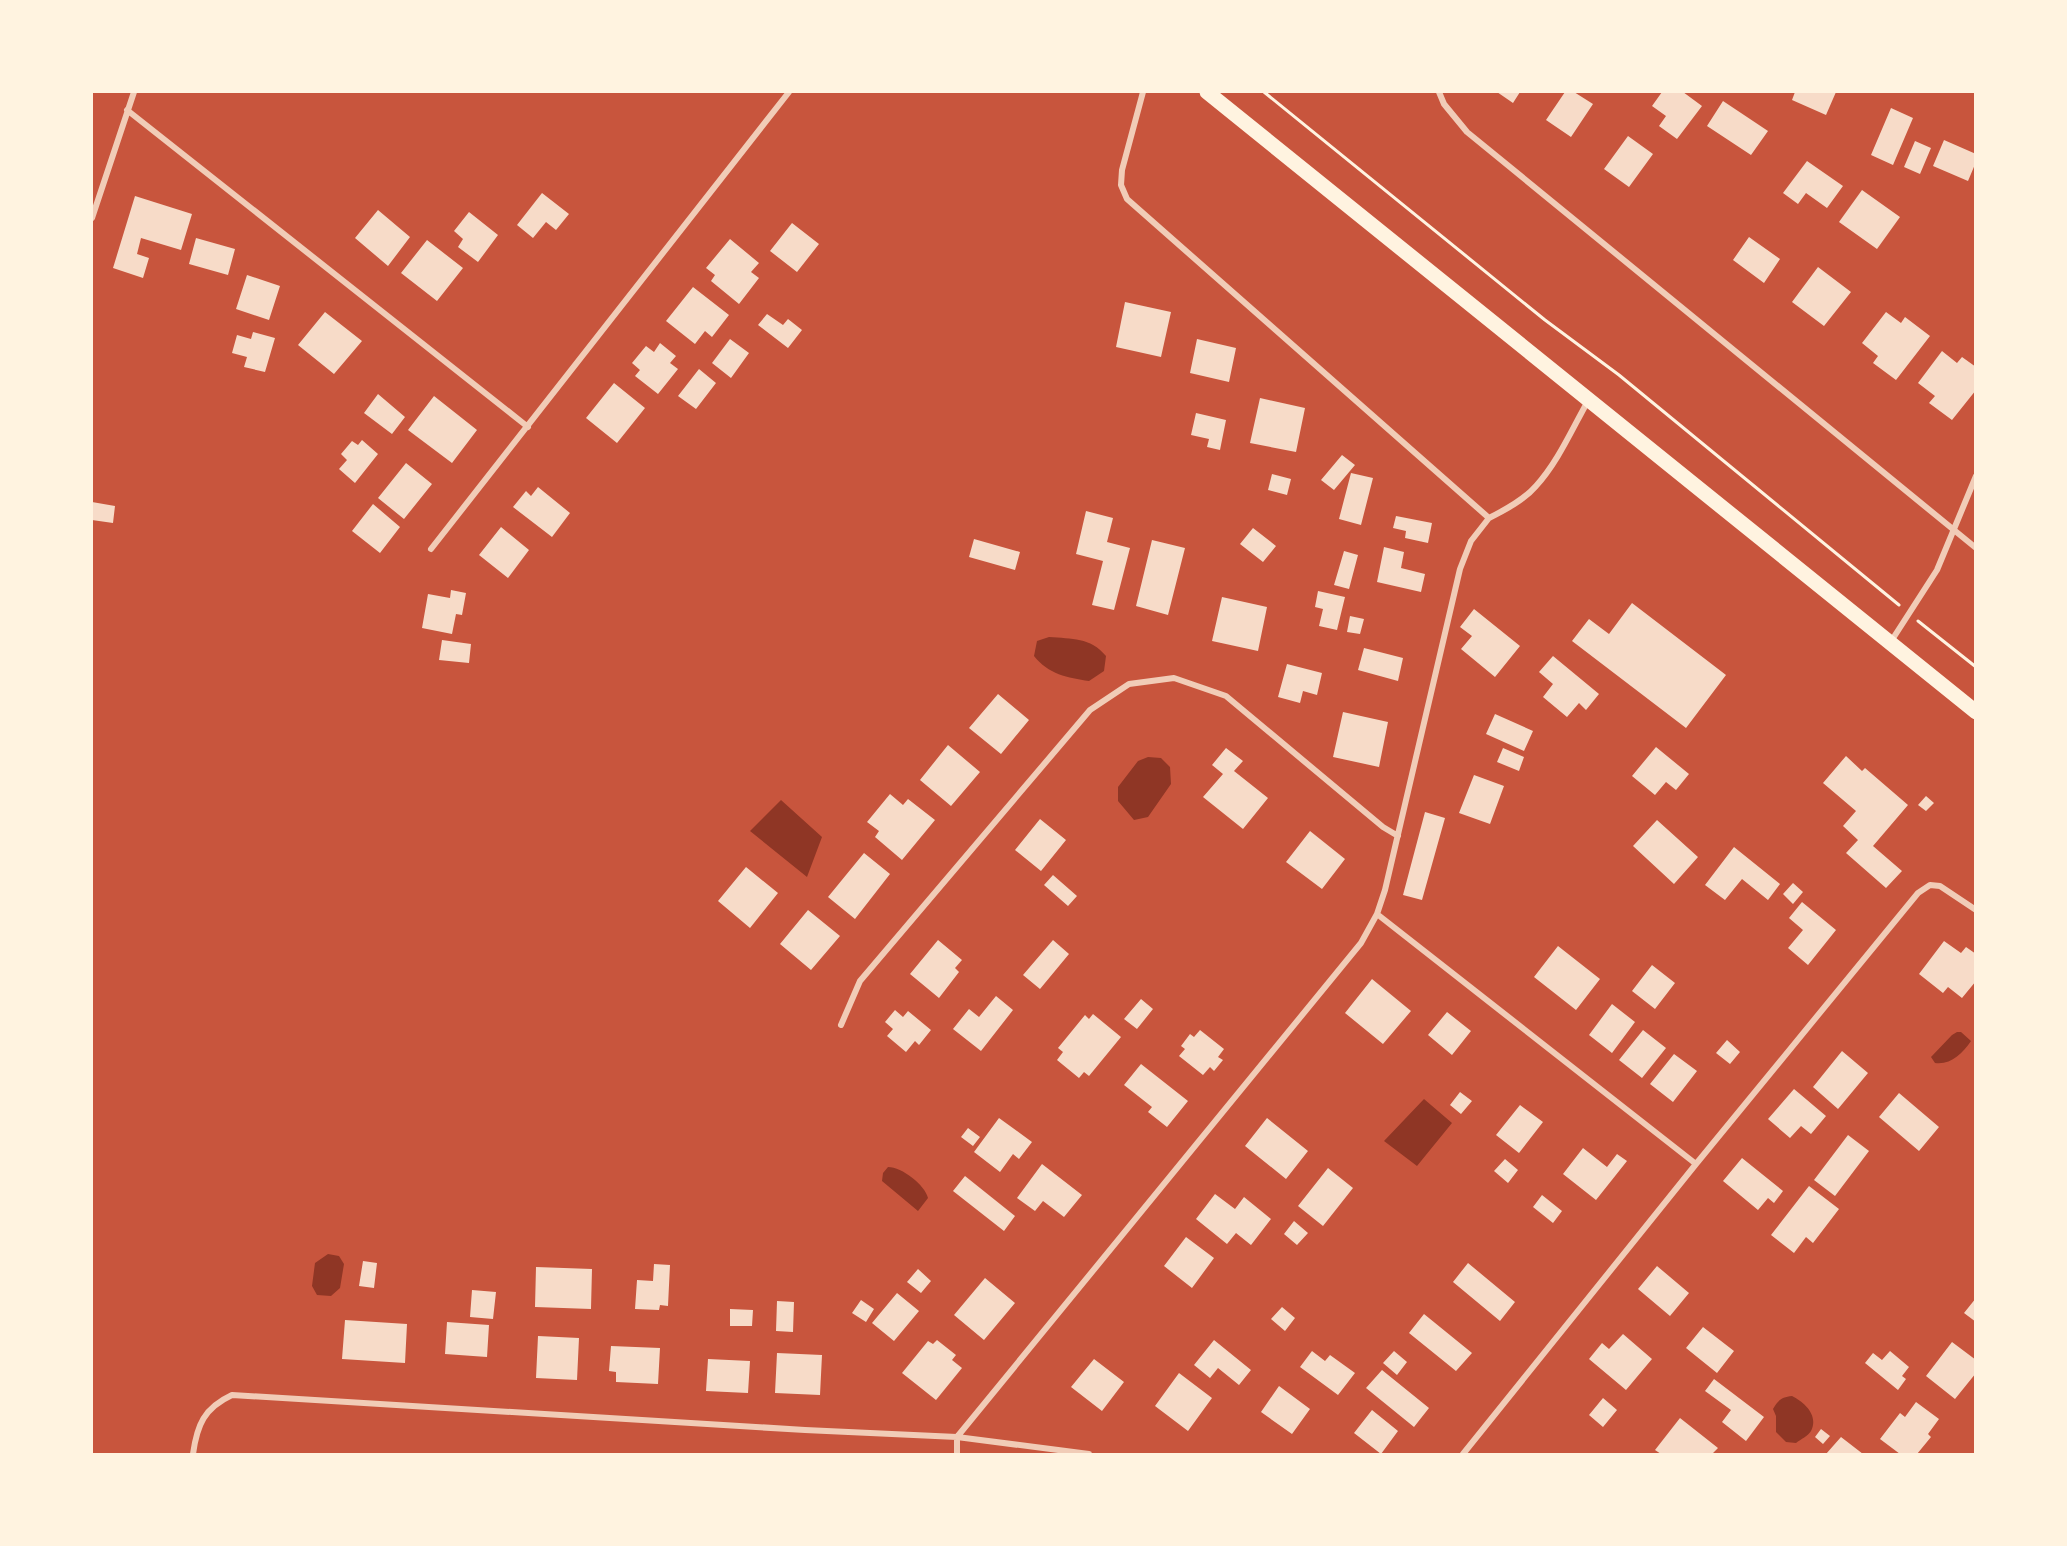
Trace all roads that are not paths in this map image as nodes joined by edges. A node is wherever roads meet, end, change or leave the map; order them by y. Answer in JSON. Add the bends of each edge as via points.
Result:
{"nodes":[{"id":1,"x":134,"y":92,"type":"edge"},
{"id":2,"x":789,"y":92,"type":"edge"},
{"id":3,"x":1143,"y":92,"type":"edge"},
{"id":4,"x":1207,"y":92,"type":"edge"},
{"id":5,"x":1439,"y":92,"type":"edge"},
{"id":6,"x":128,"y":110,"type":"junction"},
{"id":7,"x":92,"y":218,"type":"edge"},
{"id":8,"x":1589,"y":400,"type":"junction"},
{"id":9,"x":528,"y":427,"type":"junction"},
{"id":10,"x":1976,"y":477,"type":"edge"},
{"id":11,"x":1489,"y":519,"type":"junction"},
{"id":12,"x":1954,"y":531,"type":"junction"},
{"id":13,"x":1976,"y":548,"type":"edge"},
{"id":14,"x":431,"y":549,"type":"dead end"},
{"id":15,"x":1890,"y":643,"type":"junction"},
{"id":16,"x":1976,"y":712,"type":"edge"},
{"id":17,"x":1398,"y":836,"type":"junction"},
{"id":18,"x":1976,"y":910,"type":"edge"},
{"id":19,"x":1377,"y":915,"type":"junction"},
{"id":20,"x":841,"y":1025,"type":"dead end"},
{"id":21,"x":1696,"y":1164,"type":"junction"},
{"id":22,"x":957,"y":1437,"type":"junction"},
{"id":23,"x":193,"y":1455,"type":"edge"},
{"id":24,"x":957,"y":1455,"type":"edge"},
{"id":25,"x":1089,"y":1455,"type":"edge"},
{"id":26,"x":1463,"y":1455,"type":"edge"}],
"edges":[{"from":1,"to":6,"type":"street"},
{"from":2,"to":9,"type":"street"},
{"from":3,"to":11,"type":"street","via":[[1122,170],[1121,185],[1127,199]]},
{"from":4,"to":8,"type":"main road"},
{"from":5,"to":12,"type":"street","via":[[1467,132]]},
{"from":6,"to":7,"type":"street"},
{"from":6,"to":9,"type":"street"},
{"from":8,"to":11,"type":"street","via":[[1536,487]]},
{"from":8,"to":15,"type":"main road"},
{"from":9,"to":14,"type":"street"},
{"from":10,"to":12,"type":"street"},
{"from":11,"to":17,"type":"street","via":[[1470,540],[1460,568]]},
{"from":12,"to":13,"type":"street"},
{"from":12,"to":15,"type":"street","via":[[1937,570]]},
{"from":15,"to":16,"type":"main road"},
{"from":17,"to":19,"type":"street"},
{"from":17,"to":20,"type":"street","via":[[1226,696],[1174,678],[1129,684],[1090,710],[860,981]]},
{"from":18,"to":21,"type":"street","via":[[1940,886],[1930,885],[1918,893]]},
{"from":19,"to":21,"type":"street"},
{"from":19,"to":22,"type":"street","via":[[1361,943]]},
{"from":21,"to":26,"type":"street"},
{"from":22,"to":23,"type":"street","via":[[232,1395],[217,1402],[205,1415],[196,1434]]},
{"from":22,"to":24,"type":"street"},
{"from":22,"to":25,"type":"street"}]}
